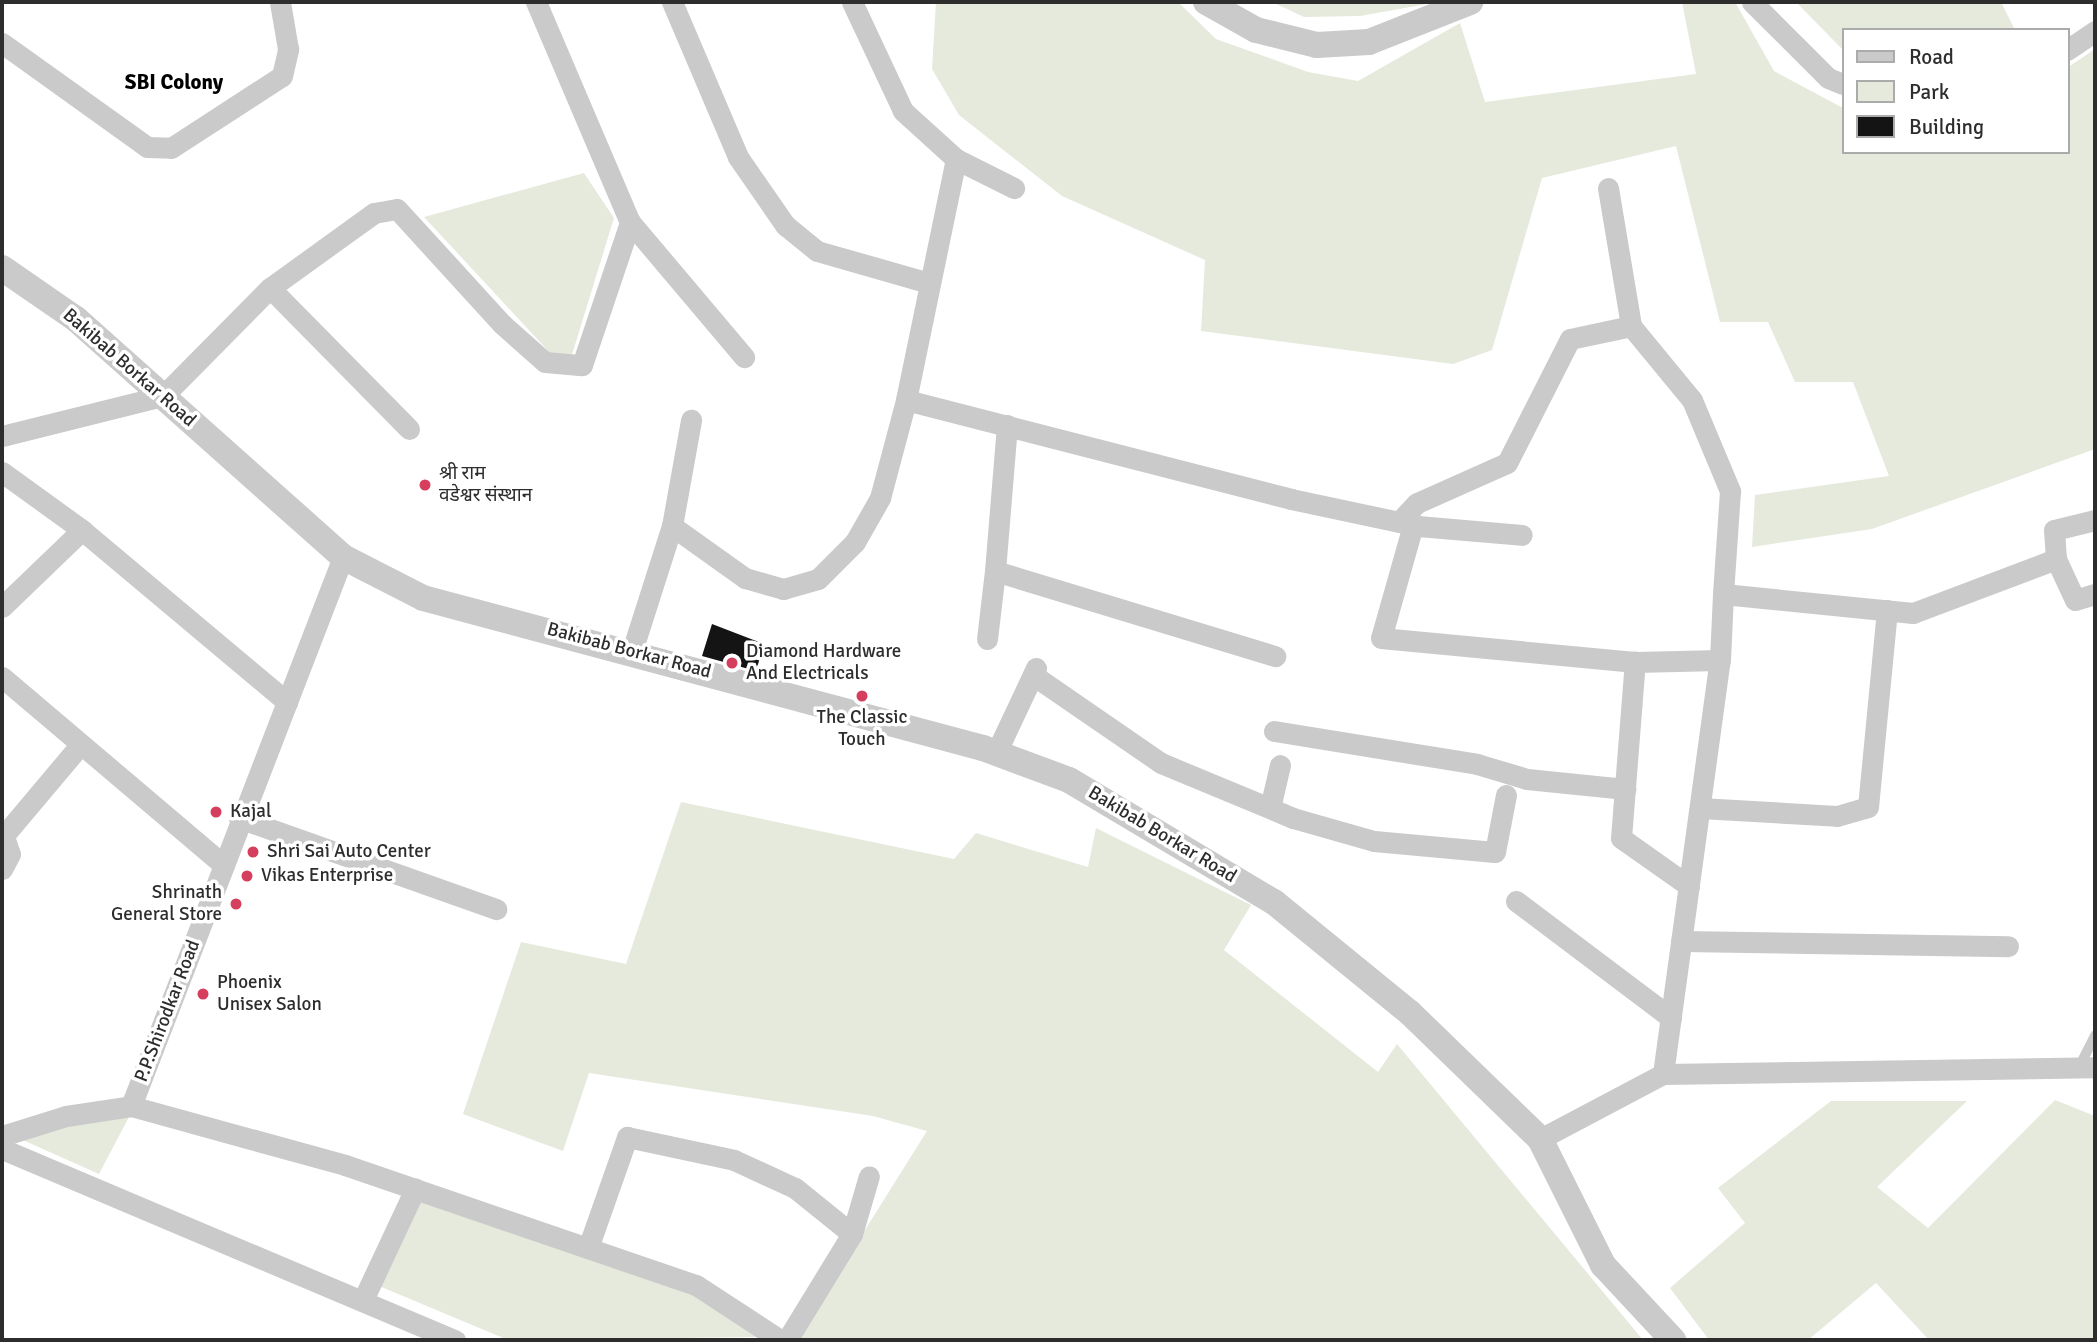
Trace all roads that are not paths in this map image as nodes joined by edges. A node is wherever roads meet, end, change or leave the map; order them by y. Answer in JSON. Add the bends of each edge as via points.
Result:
{"nodes":[{"id":1,"x":280,"y":2,"type":"edge"},
{"id":2,"x":536,"y":2,"type":"edge"},
{"id":3,"x":672,"y":2,"type":"edge"},
{"id":4,"x":852,"y":2,"type":"edge"},
{"id":5,"x":1206,"y":2,"type":"edge"},
{"id":6,"x":1470,"y":2,"type":"edge"},
{"id":7,"x":1752,"y":2,"type":"edge"},
{"id":8,"x":2095,"y":31,"type":"edge"},
{"id":9,"x":2,"y":43,"type":"edge"},
{"id":10,"x":2069,"y":49,"type":"edge"},
{"id":11,"x":1842,"y":84,"type":"edge"},
{"id":12,"x":956,"y":159,"type":"junction"},
{"id":13,"x":1014,"y":188,"type":"dead end"},
{"id":14,"x":1608,"y":188,"type":"dead end"},
{"id":15,"x":630,"y":222,"type":"junction"},
{"id":16,"x":2,"y":268,"type":"edge"},
{"id":17,"x":929,"y":283,"type":"junction"},
{"id":18,"x":270,"y":288,"type":"junction"},
{"id":19,"x":1631,"y":326,"type":"junction"},
{"id":20,"x":744,"y":357,"type":"dead end"},
{"id":21,"x":163,"y":396,"type":"junction"},
{"id":22,"x":906,"y":400,"type":"junction"},
{"id":23,"x":691,"y":420,"type":"dead end"},
{"id":24,"x":1007,"y":425,"type":"junction"},
{"id":25,"x":409,"y":429,"type":"dead end"},
{"id":26,"x":2,"y":436,"type":"edge"},
{"id":27,"x":2,"y":472,"type":"edge"},
{"id":28,"x":2095,"y":520,"type":"edge"},
{"id":29,"x":1406,"y":524,"type":"junction"},
{"id":30,"x":671,"y":526,"type":"junction"},
{"id":31,"x":82,"y":530,"type":"junction"},
{"id":32,"x":1522,"y":535,"type":"dead end"},
{"id":33,"x":343,"y":557,"type":"junction"},
{"id":34,"x":2056,"y":559,"type":"junction"},
{"id":35,"x":995,"y":571,"type":"junction"},
{"id":36,"x":1723,"y":594,"type":"junction"},
{"id":37,"x":2095,"y":594,"type":"edge"},
{"id":38,"x":2,"y":607,"type":"edge"},
{"id":39,"x":1887,"y":610,"type":"junction"},
{"id":40,"x":987,"y":639,"type":"dead end"},
{"id":41,"x":632,"y":651,"type":"junction"},
{"id":42,"x":1275,"y":656,"type":"dead end"},
{"id":43,"x":1720,"y":660,"type":"junction"},
{"id":44,"x":1635,"y":662,"type":"junction"},
{"id":45,"x":2,"y":677,"type":"edge"},
{"id":46,"x":287,"y":702,"type":"junction"},
{"id":47,"x":1274,"y":731,"type":"dead end"},
{"id":48,"x":81,"y":744,"type":"junction"},
{"id":49,"x":996,"y":753,"type":"junction"},
{"id":50,"x":1280,"y":765,"type":"dead end"},
{"id":51,"x":1625,"y":789,"type":"junction"},
{"id":52,"x":1506,"y":795,"type":"dead end"},
{"id":53,"x":1270,"y":808,"type":"junction"},
{"id":54,"x":1700,"y":808,"type":"junction"},
{"id":55,"x":239,"y":818,"type":"junction"},
{"id":56,"x":4,"y":832,"type":"edge"},
{"id":57,"x":224,"y":865,"type":"junction"},
{"id":58,"x":2,"y":869,"type":"edge"},
{"id":59,"x":1689,"y":886,"type":"junction"},
{"id":60,"x":1516,"y":901,"type":"dead end"},
{"id":61,"x":496,"y":909,"type":"dead end"},
{"id":62,"x":1681,"y":941,"type":"junction"},
{"id":63,"x":2008,"y":946,"type":"dead end"},
{"id":64,"x":1671,"y":1018,"type":"junction"},
{"id":65,"x":2095,"y":1035,"type":"edge"},
{"id":66,"x":2087,"y":1067,"type":"edge"},
{"id":67,"x":1663,"y":1074,"type":"junction"},
{"id":68,"x":131,"y":1106,"type":"junction"},
{"id":69,"x":2,"y":1136,"type":"edge"},
{"id":70,"x":1540,"y":1139,"type":"junction"},
{"id":71,"x":2,"y":1149,"type":"edge"},
{"id":72,"x":869,"y":1175,"type":"dead end"},
{"id":73,"x":415,"y":1189,"type":"junction"},
{"id":74,"x":852,"y":1234,"type":"junction"},
{"id":75,"x":588,"y":1248,"type":"junction"},
{"id":76,"x":363,"y":1300,"type":"junction"},
{"id":77,"x":456,"y":1340,"type":"edge"},
{"id":78,"x":780,"y":1340,"type":"edge"},
{"id":79,"x":787,"y":1340,"type":"edge"},
{"id":80,"x":1673,"y":1340,"type":"edge"}],
"edges":[{"from":1,"to":9,"type":"street","via":[[288,49],[282,76],[171,148],[147,147]]},
{"from":2,"to":15,"type":"street"},
{"from":3,"to":17,"type":"street","via":[[738,157],[785,225],[817,251]]},
{"from":4,"to":12,"type":"street","via":[[903,111]]},
{"from":5,"to":6,"type":"street","via":[[1256,30],[1317,45],[1368,42]]},
{"from":7,"to":11,"type":"street","via":[[1828,78]]},
{"from":8,"to":10,"type":"street"},
{"from":12,"to":13,"type":"street"},
{"from":12,"to":17,"type":"street"},
{"from":14,"to":19,"type":"street"},
{"from":15,"to":18,"type":"street","via":[[582,365],[545,362],[502,324],[397,209],[374,213]]},
{"from":15,"to":20,"type":"street"},
{"from":16,"to":21,"type":"street","name":"Bakibab Borkar Road","via":[[76,319]]},
{"from":17,"to":22,"type":"street"},
{"from":18,"to":21,"type":"street"},
{"from":18,"to":25,"type":"street"},
{"from":19,"to":29,"type":"street","via":[[1570,339],[1507,463],[1417,502]]},
{"from":19,"to":36,"type":"street","via":[[1692,400],[1730,491]]},
{"from":21,"to":26,"type":"street"},
{"from":21,"to":33,"type":"street","name":"Bakibab Borkar Road"},
{"from":22,"to":24,"type":"street"},
{"from":22,"to":30,"type":"street","via":[[880,498],[855,542],[818,579],[783,589],[745,578]]},
{"from":23,"to":30,"type":"street"},
{"from":24,"to":29,"type":"street"},
{"from":24,"to":35,"type":"street"},
{"from":27,"to":31,"type":"street"},
{"from":28,"to":34,"type":"street","via":[[2054,530]]},
{"from":29,"to":32,"type":"street"},
{"from":29,"to":44,"type":"street","via":[[1381,638]]},
{"from":30,"to":41,"type":"street"},
{"from":31,"to":38,"type":"street"},
{"from":31,"to":46,"type":"street"},
{"from":33,"to":41,"type":"street","name":"Bakibab Borkar Road","via":[[423,598]]},
{"from":33,"to":46,"type":"street","name":"P.P.Shirodkar Road"},
{"from":34,"to":37,"type":"street","via":[[2075,600]]},
{"from":34,"to":39,"type":"street","via":[[1913,613]]},
{"from":35,"to":40,"type":"street"},
{"from":35,"to":42,"type":"street"},
{"from":36,"to":39,"type":"street"},
{"from":36,"to":43,"type":"street"},
{"from":39,"to":54,"type":"street","via":[[1868,807],[1838,816]]},
{"from":41,"to":49,"type":"street","name":"Bakibab Borkar Road"},
{"from":43,"to":44,"type":"street"},
{"from":43,"to":54,"type":"street"},
{"from":44,"to":51,"type":"street"},
{"from":45,"to":48,"type":"street"},
{"from":46,"to":55,"type":"street","name":"P.P.Shirodkar Road"},
{"from":47,"to":51,"type":"street","via":[[1477,764],[1527,779]]},
{"from":48,"to":56,"type":"street"},
{"from":48,"to":57,"type":"street"},
{"from":49,"to":53,"type":"street","via":[[1035,672],[1136,750]]},
{"from":49,"to":70,"type":"street","name":"Bakibab Borkar Road","via":[[1069,780],[1274,902],[1409,1013]]},
{"from":50,"to":53,"type":"street"},
{"from":51,"to":59,"type":"street","via":[[1621,838]]},
{"from":52,"to":53,"type":"street","via":[[1494,852],[1374,841]]},
{"from":54,"to":59,"type":"street"},
{"from":55,"to":57,"type":"street","name":"P.P.Shirodkar Road"},
{"from":55,"to":61,"type":"street"},
{"from":56,"to":58,"type":"street","via":[[10,854]]},
{"from":57,"to":68,"type":"street","name":"P.P.Shirodkar Road"},
{"from":59,"to":62,"type":"street"},
{"from":60,"to":64,"type":"street"},
{"from":62,"to":63,"type":"street"},
{"from":62,"to":64,"type":"street"},
{"from":64,"to":67,"type":"street"},
{"from":65,"to":66,"type":"lane"},
{"from":66,"to":67,"type":"street"},
{"from":67,"to":70,"type":"street"},
{"from":68,"to":69,"type":"street","name":"P.P.Shirodkar Road","via":[[66,1116]]},
{"from":68,"to":73,"type":"street"},
{"from":70,"to":80,"type":"street","name":"Bakibab Borkar Road","via":[[1603,1265]]},
{"from":71,"to":76,"type":"street"},
{"from":72,"to":74,"type":"street"},
{"from":73,"to":75,"type":"street"},
{"from":73,"to":76,"type":"street"},
{"from":74,"to":75,"type":"street","via":[[795,1188],[734,1160],[626,1137]]},
{"from":74,"to":79,"type":"street"},
{"from":75,"to":78,"type":"street","via":[[696,1285]]},
{"from":76,"to":77,"type":"street"}]}
